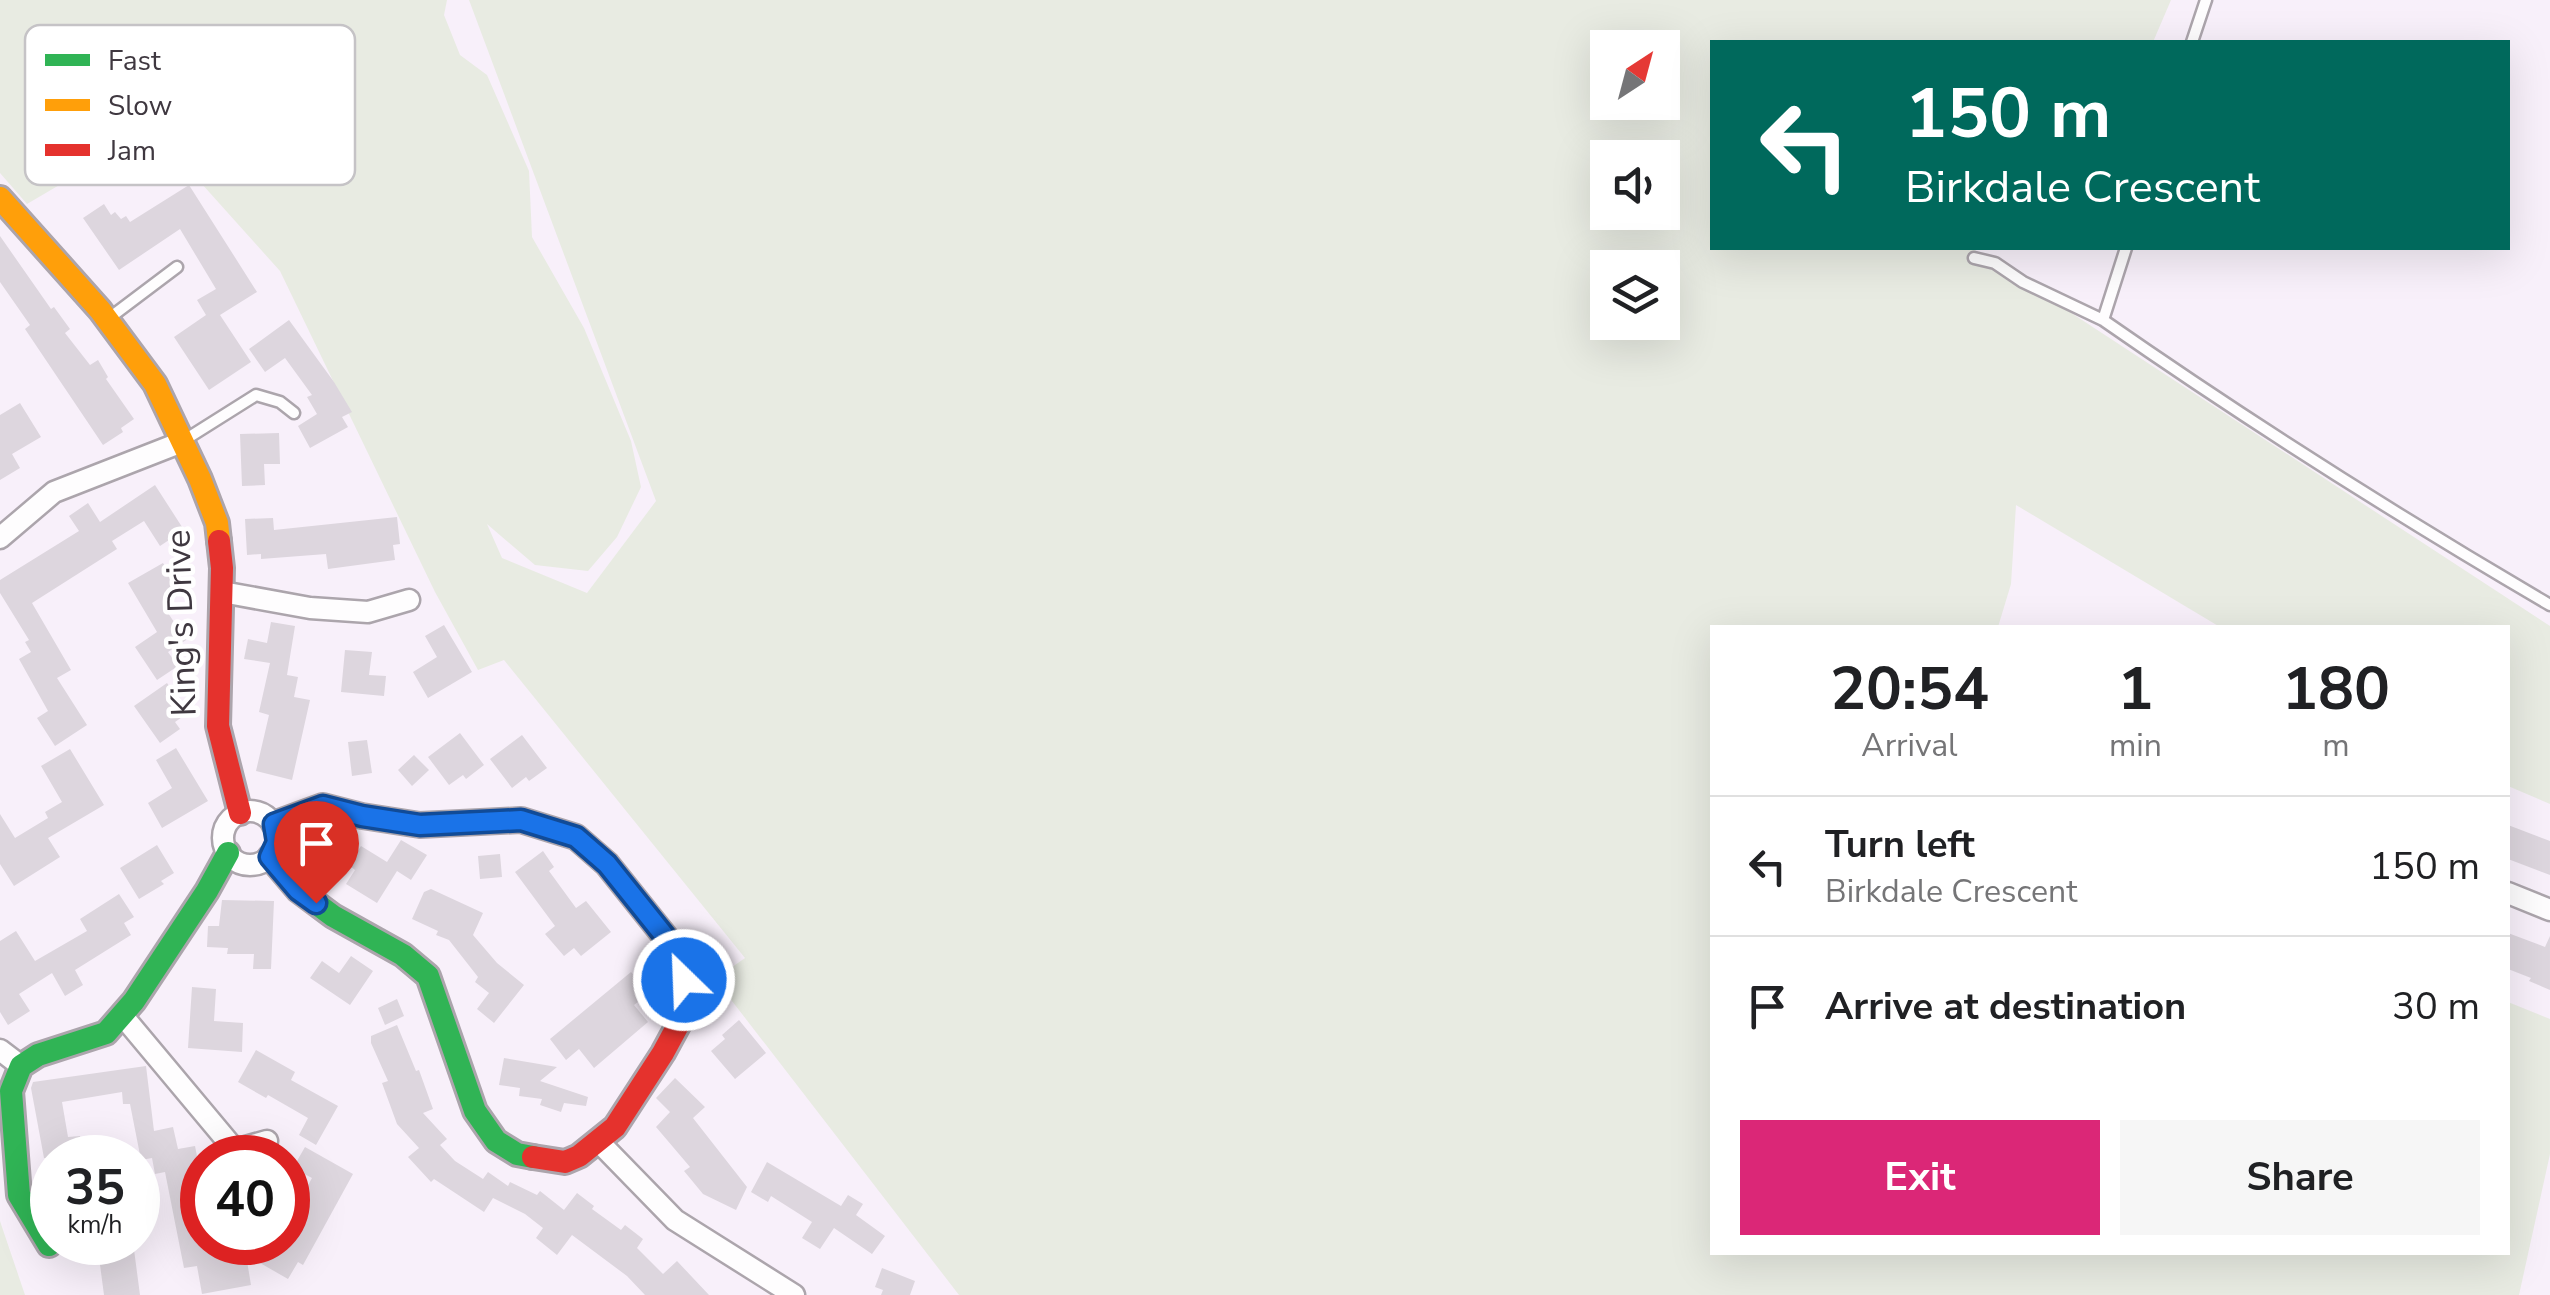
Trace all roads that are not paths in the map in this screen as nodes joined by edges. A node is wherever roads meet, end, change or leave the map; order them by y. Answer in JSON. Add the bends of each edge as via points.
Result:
{"nodes":[{"id":1,"x":2206,"y":0,"type":"edge"},
{"id":2,"x":2193,"y":40,"type":"edge"},
{"id":3,"x":0,"y":198,"type":"edge"},
{"id":4,"x":2125,"y":250,"type":"edge"},
{"id":5,"x":1974,"y":258,"type":"dead end"},
{"id":6,"x":176,"y":267,"type":"dead end"},
{"id":7,"x":107,"y":319,"type":"junction"},
{"id":8,"x":2103,"y":320,"type":"junction"},
{"id":9,"x":294,"y":413,"type":"dead end"},
{"id":10,"x":182,"y":442,"type":"junction"},
{"id":11,"x":0,"y":538,"type":"edge"},
{"id":12,"x":222,"y":592,"type":"junction"},
{"id":13,"x":409,"y":600,"type":"dead end"},
{"id":14,"x":2550,"y":606,"type":"edge"},
{"id":15,"x":240,"y":813,"type":"junction"},
{"id":16,"x":274,"y":824,"type":"junction"},
{"id":17,"x":228,"y":853,"type":"junction"},
{"id":18,"x":270,"y":857,"type":"junction"},
{"id":19,"x":2510,"y":895,"type":"edge"},
{"id":20,"x":2550,"y":910,"type":"edge"},
{"id":21,"x":122,"y":1015,"type":"junction"},
{"id":22,"x":0,"y":1050,"type":"edge"},
{"id":23,"x":20,"y":1066,"type":"junction"},
{"id":24,"x":223,"y":1135,"type":"edge"},
{"id":25,"x":598,"y":1141,"type":"junction"},
{"id":26,"x":30,"y":1212,"type":"edge"},
{"id":27,"x":794,"y":1295,"type":"edge"}],
"edges":[{"from":1,"to":2,"type":"lane"},
{"from":3,"to":7,"type":"street","name":"King's Drive"},
{"from":4,"to":8,"type":"lane"},
{"from":5,"to":8,"type":"lane"},
{"from":6,"to":7,"type":"lane"},
{"from":7,"to":10,"type":"street","name":"King's Drive","via":[[156,384]]},
{"from":8,"to":14,"type":"lane"},
{"from":9,"to":10,"type":"lane","via":[[256,395]]},
{"from":10,"to":11,"type":"street","via":[[54,492]]},
{"from":10,"to":12,"type":"street","name":"King's Drive","via":[[217,523]]},
{"from":12,"to":13,"type":"street","via":[[368,612]]},
{"from":12,"to":15,"type":"street","name":"King's Drive","via":[[218,726]]},
{"from":15,"to":16,"type":"street","via":[[262,814]]},
{"from":15,"to":17,"type":"street","via":[[224,830]]},
{"from":16,"to":18,"type":"street","via":[[277,842]]},
{"from":16,"to":25,"type":"street","via":[[323,806],[420,825],[521,820],[576,837],[607,864],[679,954],[689,1005],[615,1127]]},
{"from":17,"to":18,"type":"street","via":[[248,865]]},
{"from":17,"to":21,"type":"street"},
{"from":18,"to":25,"type":"street","via":[[298,890],[428,976],[475,1111],[496,1140],[517,1154],[565,1162]]},
{"from":19,"to":20,"type":"street"},
{"from":21,"to":23,"type":"street","via":[[106,1033]]},
{"from":21,"to":24,"type":"street"},
{"from":22,"to":23,"type":"street"},
{"from":23,"to":26,"type":"street","via":[[11,1091],[20,1195]]},
{"from":25,"to":27,"type":"street","via":[[675,1220]]}]}
